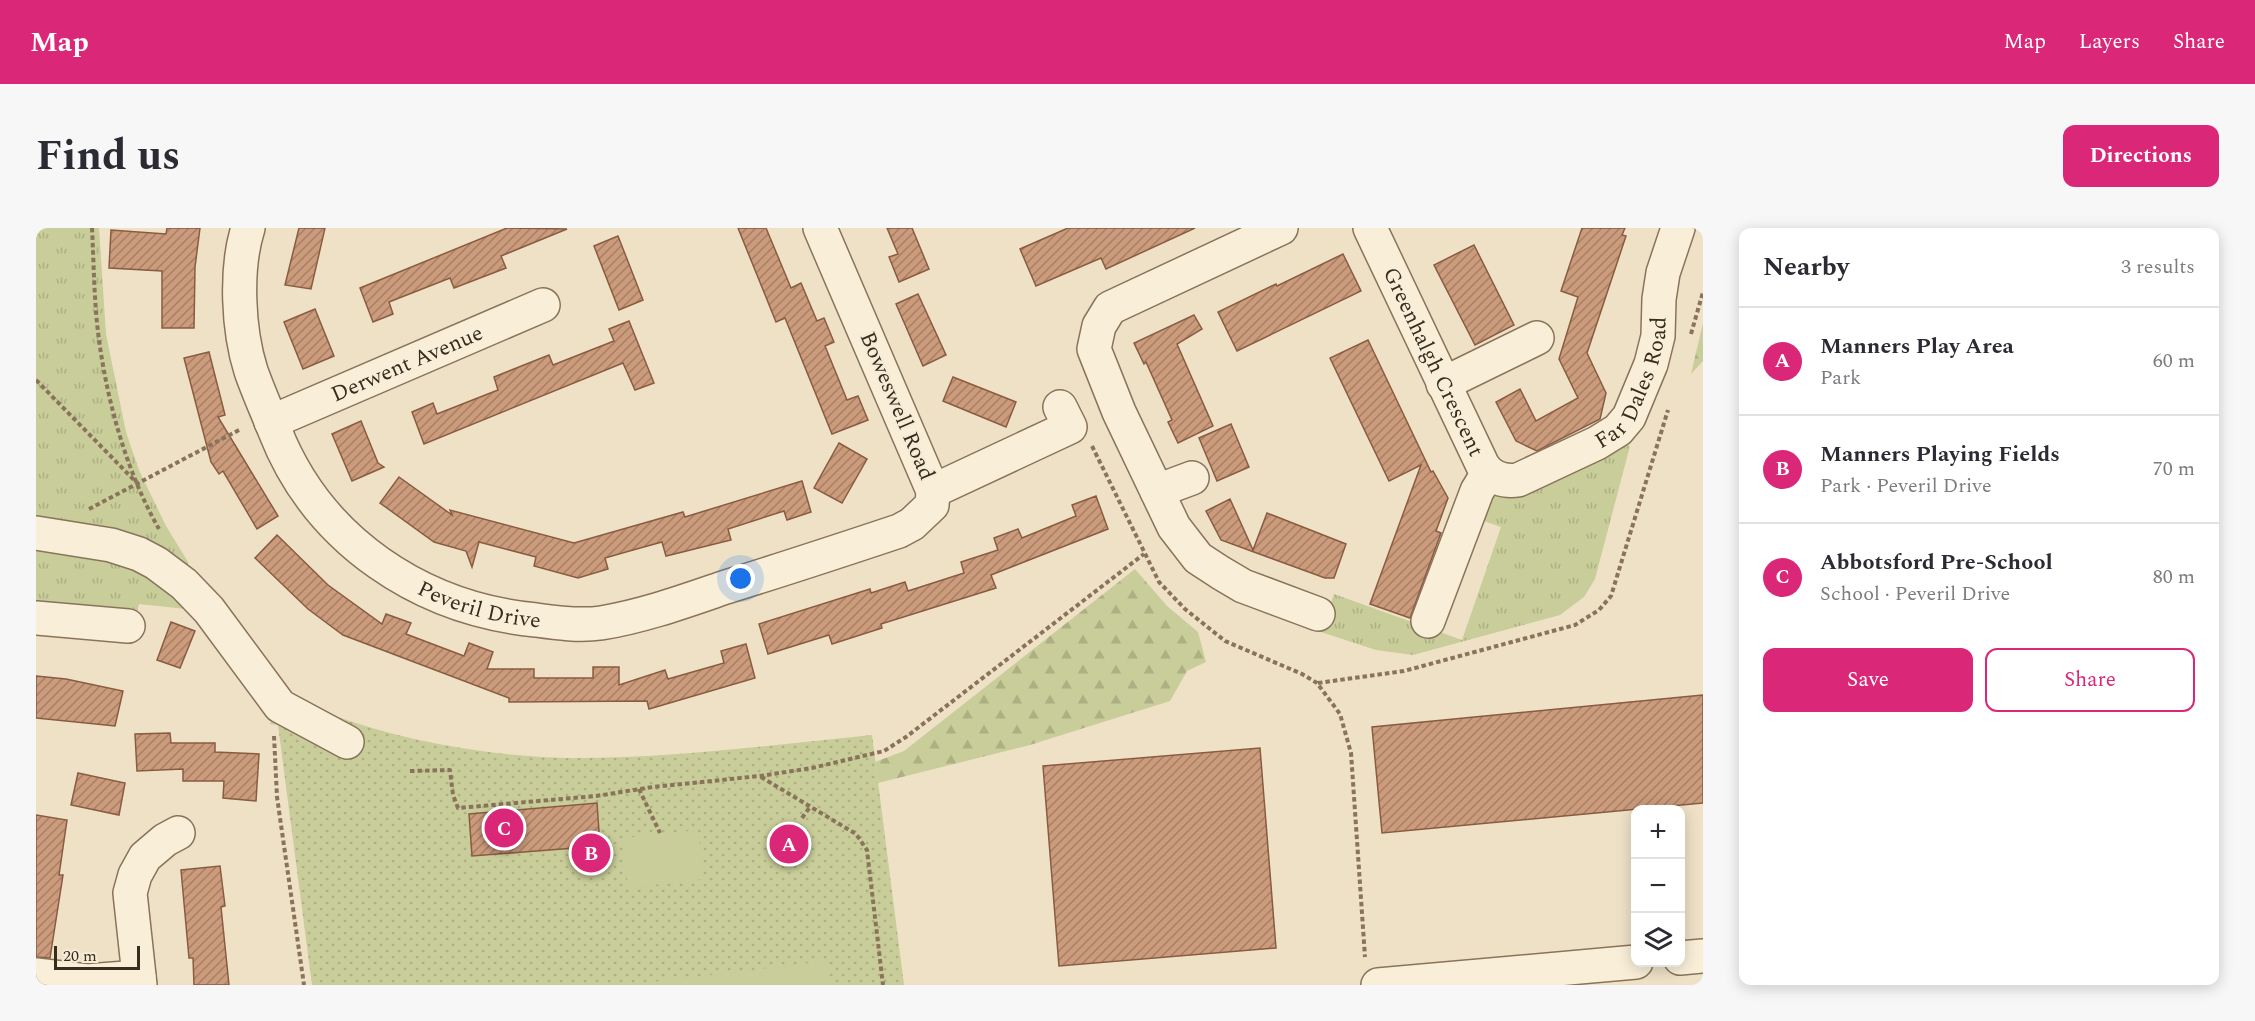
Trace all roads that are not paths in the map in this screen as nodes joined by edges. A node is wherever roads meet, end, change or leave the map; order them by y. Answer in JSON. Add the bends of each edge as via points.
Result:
{"nodes":[{"id":1,"x":248,"y":228,"type":"edge"},
{"id":2,"x":820,"y":228,"type":"edge"},
{"id":3,"x":1281,"y":228,"type":"edge"},
{"id":4,"x":1370,"y":228,"type":"edge"},
{"id":5,"x":1678,"y":228,"type":"edge"},
{"id":6,"x":543,"y":305,"type":"dead end"},
{"id":7,"x":1537,"y":338,"type":"dead end"},
{"id":8,"x":1443,"y":384,"type":"junction"},
{"id":9,"x":1065,"y":417,"type":"road end"},
{"id":10,"x":271,"y":422,"type":"junction"},
{"id":11,"x":1499,"y":477,"type":"junction"},
{"id":12,"x":1192,"y":478,"type":"dead end"},
{"id":13,"x":933,"y":491,"type":"junction"},
{"id":14,"x":1157,"y":491,"type":"junction"},
{"id":15,"x":36,"y":533,"type":"edge"},
{"id":16,"x":1318,"y":614,"type":"dead end"},
{"id":17,"x":36,"y":618,"type":"edge"},
{"id":18,"x":1428,"y":621,"type":"dead end"},
{"id":19,"x":128,"y":626,"type":"dead end"},
{"id":20,"x":347,"y":742,"type":"dead end"},
{"id":21,"x":177,"y":832,"type":"dead end"},
{"id":22,"x":1703,"y":956,"type":"edge"},
{"id":23,"x":1685,"y":958,"type":"edge"},
{"id":24,"x":1631,"y":962,"type":"edge"},
{"id":25,"x":36,"y":975,"type":"edge"},
{"id":26,"x":1376,"y":978,"type":"edge"},
{"id":27,"x":139,"y":981,"type":"edge"}],
"edges":[{"from":1,"to":10,"type":"street","name":"Peveril Drive","via":[[240,286],[242,324],[251,369]]},
{"from":2,"to":13,"type":"street","name":"Boweswell Road"},
{"from":3,"to":14,"type":"street","via":[[1110,308],[1099,326],[1094,349]]},
{"from":4,"to":8,"type":"street","name":"Greenhalgh Crescent"},
{"from":5,"to":11,"type":"street","name":"Far Dales Road","via":[[1659,299],[1654,354],[1629,417],[1618,430],[1597,443],[1518,480]]},
{"from":6,"to":10,"type":"street","name":"Derwent Avenue"},
{"from":7,"to":8,"type":"street"},
{"from":8,"to":11,"type":"street","name":"Greenhalgh Crescent"},
{"from":9,"to":13,"type":"street","name":"Boweswell Road"},
{"from":10,"to":13,"type":"street","name":"Peveril Drive","via":[[295,476],[346,537],[384,567],[444,600],[510,618],[599,623],[653,612],[899,531],[932,505]]},
{"from":11,"to":18,"type":"street","via":[[1477,491]]},
{"from":12,"to":14,"type":"street"},
{"from":14,"to":16,"type":"street","via":[[1174,527],[1198,558],[1243,586]]},
{"from":15,"to":20,"type":"street","via":[[111,545],[156,563],[209,610],[280,706]]},
{"from":17,"to":19,"type":"street","via":[[75,636]]},
{"from":21,"to":27,"type":"street","via":[[145,856],[130,893]]},
{"from":22,"to":23,"type":"street"},
{"from":24,"to":26,"type":"street"},
{"from":25,"to":27,"type":"street","via":[[87,981]]}]}
